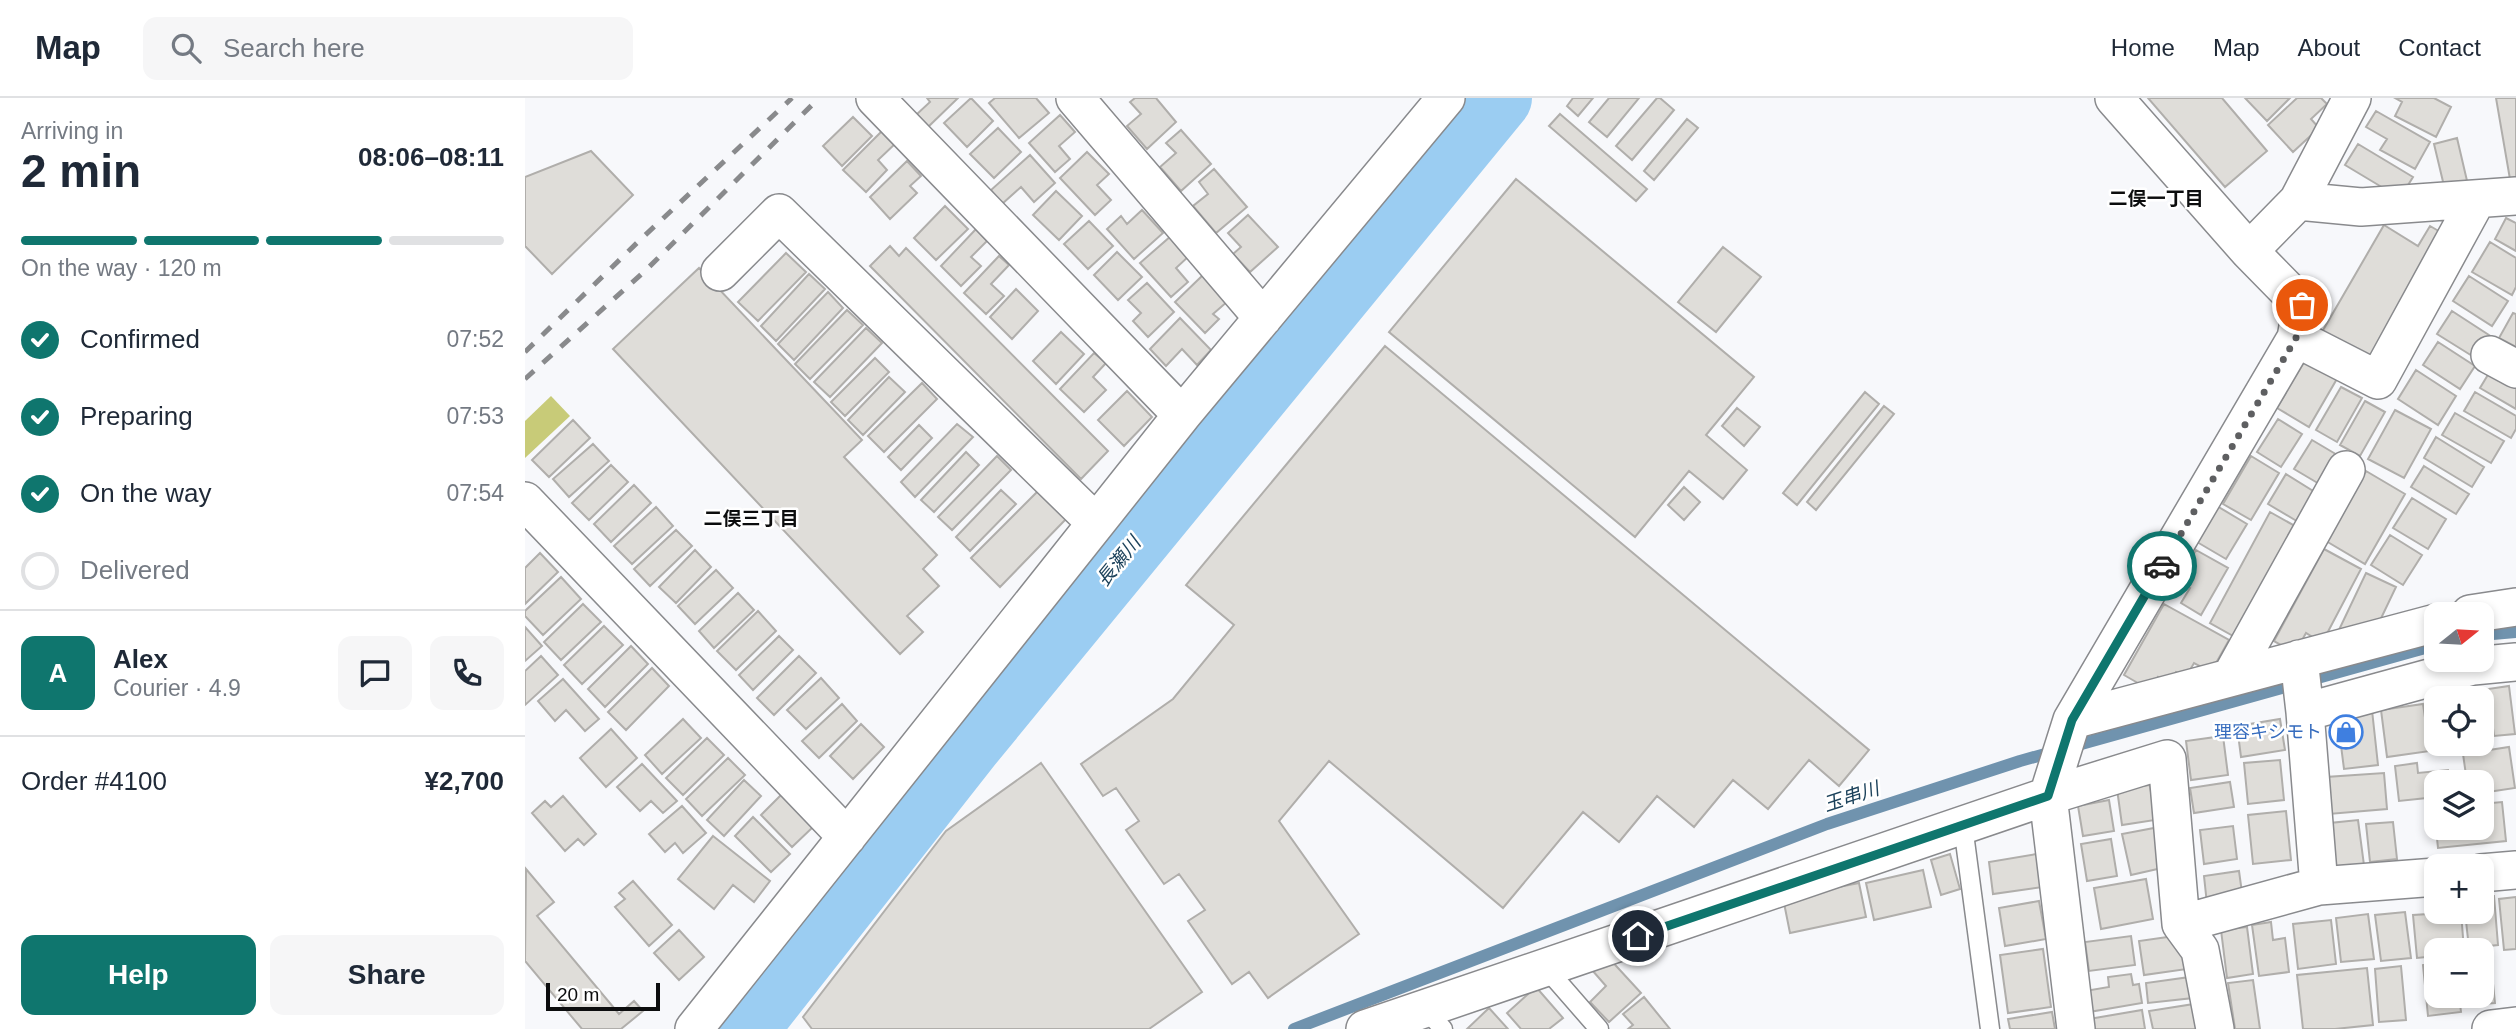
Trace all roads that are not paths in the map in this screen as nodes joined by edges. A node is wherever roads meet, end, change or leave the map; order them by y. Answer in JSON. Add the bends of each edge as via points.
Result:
{"nodes":[{"id":1,"x":875,"y":98,"type":"edge"},
{"id":2,"x":1075,"y":98,"type":"edge"},
{"id":3,"x":1446,"y":98,"type":"edge"},
{"id":4,"x":2114,"y":98,"type":"edge"},
{"id":5,"x":2351,"y":98,"type":"edge"},
{"id":6,"x":2516,"y":196,"type":"edge"},
{"id":7,"x":2477,"y":199,"type":"junction"},
{"id":8,"x":2298,"y":201,"type":"junction"},
{"id":9,"x":2249,"y":251,"type":"junction"},
{"id":10,"x":720,"y":272,"type":"dead end"},
{"id":11,"x":1263,"y":318,"type":"junction"},
{"id":12,"x":2296,"y":338,"type":"junction"},
{"id":13,"x":1182,"y":415,"type":"junction"},
{"id":14,"x":2346,"y":470,"type":"dead end"},
{"id":15,"x":531,"y":519,"type":"edge"},
{"id":16,"x":1096,"y":523,"type":"junction"},
{"id":17,"x":2516,"y":607,"type":"edge"},
{"id":18,"x":2494,"y":610,"type":"edge"},
{"id":19,"x":2424,"y":626,"type":"edge"},
{"id":20,"x":2299,"y":659,"type":"junction"},
{"id":21,"x":2516,"y":662,"type":"edge"},
{"id":22,"x":2231,"y":677,"type":"junction"},
{"id":23,"x":2439,"y":686,"type":"edge"},
{"id":24,"x":2424,"y":689,"type":"edge"},
{"id":25,"x":2305,"y":712,"type":"junction"},
{"id":26,"x":2072,"y":720,"type":"junction"},
{"id":27,"x":2048,"y":796,"type":"junction"},
{"id":28,"x":1963,"y":826,"type":"junction"},
{"id":29,"x":847,"y":836,"type":"junction"},
{"id":30,"x":2516,"y":870,"type":"edge"},
{"id":31,"x":2494,"y":872,"type":"edge"},
{"id":32,"x":2424,"y":878,"type":"edge"},
{"id":33,"x":2319,"y":886,"type":"junction"},
{"id":34,"x":2181,"y":924,"type":"junction"},
{"id":35,"x":1545,"y":967,"type":"junction"},
{"id":36,"x":1434,"y":1019,"type":"edge"},
{"id":37,"x":2516,"y":1026,"type":"edge"},
{"id":38,"x":694,"y":1029,"type":"edge"},
{"id":39,"x":1365,"y":1029,"type":"edge"},
{"id":40,"x":1599,"y":1029,"type":"edge"},
{"id":41,"x":1990,"y":1029,"type":"edge"},
{"id":42,"x":2076,"y":1029,"type":"edge"},
{"id":43,"x":2215,"y":1029,"type":"edge"},
{"id":44,"x":2491,"y":1029,"type":"edge"}],
"edges":[{"from":1,"to":13,"type":"street"},
{"from":2,"to":11,"type":"street"},
{"from":3,"to":11,"type":"street"},
{"from":4,"to":9,"type":"street"},
{"from":5,"to":8,"type":"street"},
{"from":6,"to":7,"type":"street"},
{"from":7,"to":8,"type":"street","via":[[2361,206]]},
{"from":7,"to":12,"type":"street","via":[[2378,380]]},
{"from":8,"to":9,"type":"street"},
{"from":9,"to":12,"type":"street","via":[[2302,305]]},
{"from":10,"to":16,"type":"street","via":[[779,214]]},
{"from":11,"to":13,"type":"street"},
{"from":12,"to":26,"type":"street"},
{"from":13,"to":16,"type":"street"},
{"from":14,"to":22,"type":"street"},
{"from":15,"to":29,"type":"street"},
{"from":16,"to":29,"type":"street"},
{"from":17,"to":18,"type":"street"},
{"from":19,"to":20,"type":"street"},
{"from":20,"to":22,"type":"street"},
{"from":20,"to":25,"type":"street"},
{"from":21,"to":23,"type":"street","via":[[2473,666]]},
{"from":22,"to":26,"type":"street"},
{"from":24,"to":25,"type":"street"},
{"from":25,"to":33,"type":"street"},
{"from":26,"to":27,"type":"street"},
{"from":27,"to":28,"type":"street"},
{"from":27,"to":34,"type":"street","via":[[2167,758]]},
{"from":27,"to":42,"type":"street"},
{"from":28,"to":35,"type":"street"},
{"from":28,"to":41,"type":"lane"},
{"from":29,"to":38,"type":"street"},
{"from":30,"to":31,"type":"street"},
{"from":32,"to":33,"type":"street"},
{"from":33,"to":34,"type":"street"},
{"from":34,"to":43,"type":"street","via":[[2200,950]]},
{"from":35,"to":36,"type":"street"},
{"from":35,"to":40,"type":"lane"},
{"from":36,"to":39,"type":"street"},
{"from":37,"to":44,"type":"street"}]}
